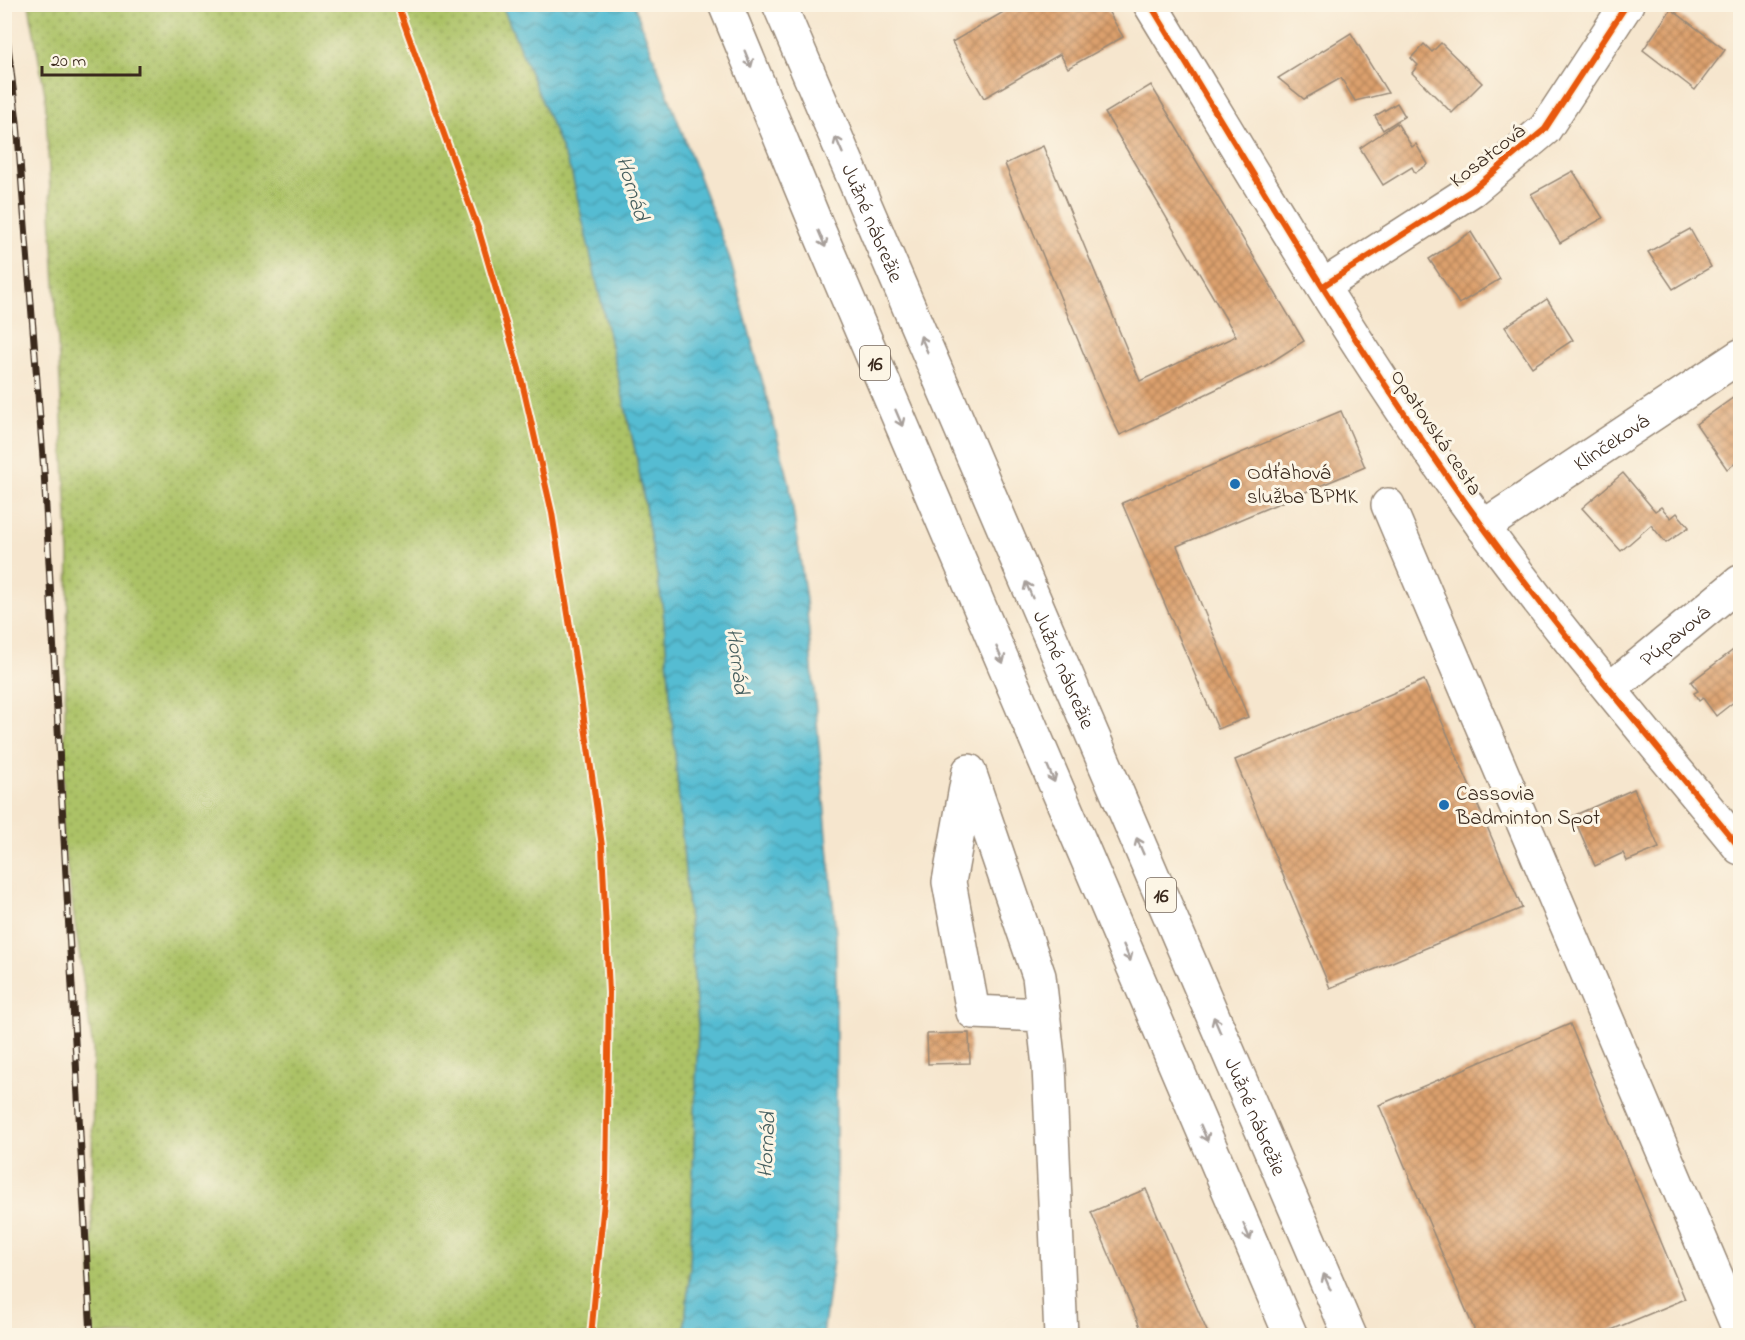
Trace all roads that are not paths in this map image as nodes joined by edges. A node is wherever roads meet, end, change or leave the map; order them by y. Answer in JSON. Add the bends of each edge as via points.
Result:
{"nodes":[{"id":1,"x":725,"y":4,"type":"edge"},
{"id":2,"x":779,"y":4,"type":"edge"},
{"id":3,"x":1150,"y":4,"type":"edge"},
{"id":4,"x":1627,"y":4,"type":"edge"},
{"id":5,"x":1323,"y":286,"type":"junction"},
{"id":6,"x":1740,"y":356,"type":"edge"},
{"id":7,"x":1388,"y":505,"type":"dead end"},
{"id":8,"x":1483,"y":527,"type":"junction"},
{"id":9,"x":1740,"y":582,"type":"edge"},
{"id":10,"x":1610,"y":688,"type":"junction"},
{"id":11,"x":1740,"y":848,"type":"edge"},
{"id":12,"x":1044,"y":1015,"type":"junction"},
{"id":13,"x":1740,"y":1332,"type":"edge"},
{"id":14,"x":1061,"y":1335,"type":"edge"},
{"id":15,"x":1291,"y":1335,"type":"edge"},
{"id":16,"x":1350,"y":1335,"type":"edge"}],
"edges":[{"from":1,"to":15,"type":"main road","number":"16","one_way":true},
{"from":16,"to":2,"type":"main road","name":"Južné nábrežie","number":"16","one_way":true},
{"from":3,"to":5,"type":"main road","name":"Opatovská cesta"},
{"from":4,"to":5,"type":"main road","name":"Kosatcová","via":[[1545,129],[1472,190]]},
{"from":5,"to":8,"type":"main road","name":"Opatovská cesta","via":[[1372,366]]},
{"from":6,"to":8,"type":"main road","name":"Klinčeková"},
{"from":7,"to":13,"type":"main road"},
{"from":8,"to":10,"type":"main road","name":"Opatovská cesta"},
{"from":9,"to":10,"type":"main road","name":"Púpavová"},
{"from":10,"to":11,"type":"main road","name":"Opatovská cesta"},
{"from":12,"to":12,"type":"main road","via":[[1040,976],[969,771],[949,882],[974,1012]]},
{"from":12,"to":14,"type":"main road"}]}
